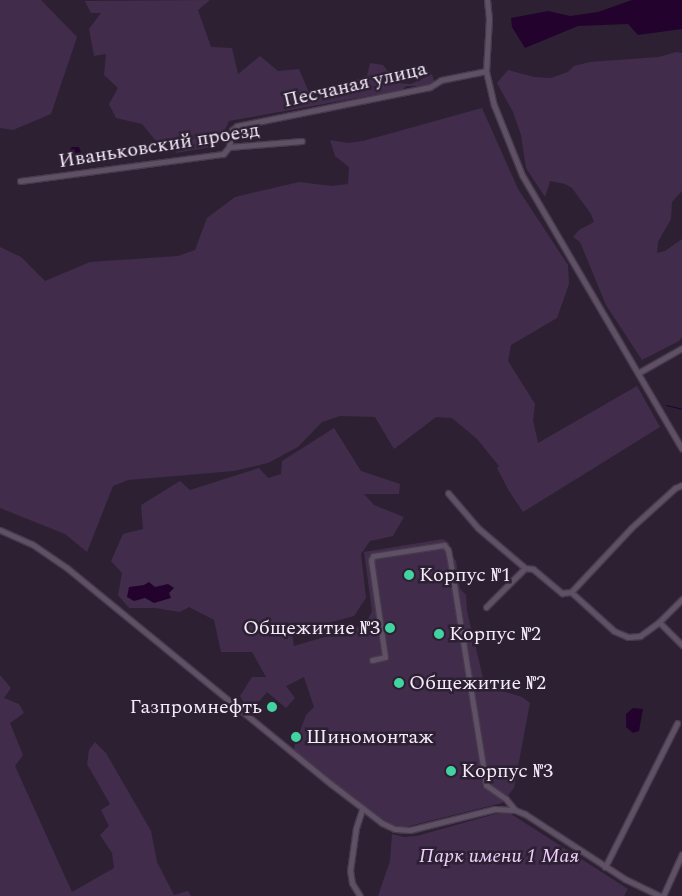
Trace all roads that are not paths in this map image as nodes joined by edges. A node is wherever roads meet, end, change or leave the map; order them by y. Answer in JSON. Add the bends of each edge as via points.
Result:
{"nodes":[{"id":1,"x":487,"y":0,"type":"edge"},
{"id":2,"x":486,"y":71,"type":"junction"},
{"id":3,"x":302,"y":141,"type":"dead end"},
{"id":4,"x":229,"y":147,"type":"junction"},
{"id":5,"x":20,"y":181,"type":"dead end"},
{"id":6,"x":682,"y":348,"type":"edge"},
{"id":7,"x":638,"y":373,"type":"junction"},
{"id":8,"x":682,"y":449,"type":"edge"},
{"id":9,"x":682,"y":485,"type":"edge"},
{"id":10,"x":448,"y":493,"type":"dead end"},
{"id":11,"x":0,"y":530,"type":"edge"},
{"id":12,"x":524,"y":568,"type":"junction"},
{"id":13,"x":571,"y":592,"type":"junction"},
{"id":14,"x":682,"y":599,"type":"edge"},
{"id":15,"x":486,"y":607,"type":"dead end"},
{"id":16,"x":658,"y":622,"type":"junction"},
{"id":17,"x":682,"y":645,"type":"edge"},
{"id":18,"x":372,"y":660,"type":"dead end"},
{"id":19,"x":677,"y":723,"type":"dead end"},
{"id":20,"x":362,"y":810,"type":"junction"},
{"id":21,"x":514,"y":810,"type":"junction"},
{"id":22,"x":682,"y":854,"type":"edge"},
{"id":23,"x":605,"y":867,"type":"junction"},
{"id":24,"x":360,"y":896,"type":"edge"},
{"id":25,"x":662,"y":896,"type":"edge"}],
"edges":[{"from":1,"to":2,"type":"street"},
{"from":2,"to":4,"type":"street","name":"Песчаная улица","via":[[441,80],[430,87],[237,126],[232,130]]},
{"from":2,"to":7,"type":"street","via":[[494,105],[522,175]]},
{"from":3,"to":4,"type":"street","name":"Иваньковский проезд"},
{"from":4,"to":5,"type":"street","name":"Иваньковский проезд","via":[[223,154]]},
{"from":6,"to":7,"type":"street"},
{"from":7,"to":8,"type":"street"},
{"from":9,"to":13,"type":"street","via":[[631,528]]},
{"from":10,"to":12,"type":"street","via":[[478,528]]},
{"from":11,"to":20,"type":"street","via":[[32,544],[68,568]]},
{"from":12,"to":13,"type":"street","via":[[533,569],[562,593]]},
{"from":12,"to":15,"type":"street"},
{"from":13,"to":16,"type":"street","via":[[614,630],[628,636],[640,636]]},
{"from":14,"to":16,"type":"street"},
{"from":16,"to":17,"type":"street"},
{"from":18,"to":21,"type":"street","via":[[385,657],[373,556],[446,547],[486,785],[506,799]]},
{"from":19,"to":23,"type":"street"},
{"from":20,"to":21,"type":"street","via":[[388,827],[404,831],[494,810]]},
{"from":20,"to":24,"type":"street","via":[[350,872]]},
{"from":21,"to":23,"type":"street"},
{"from":22,"to":25,"type":"street"},
{"from":23,"to":25,"type":"street"}]}
